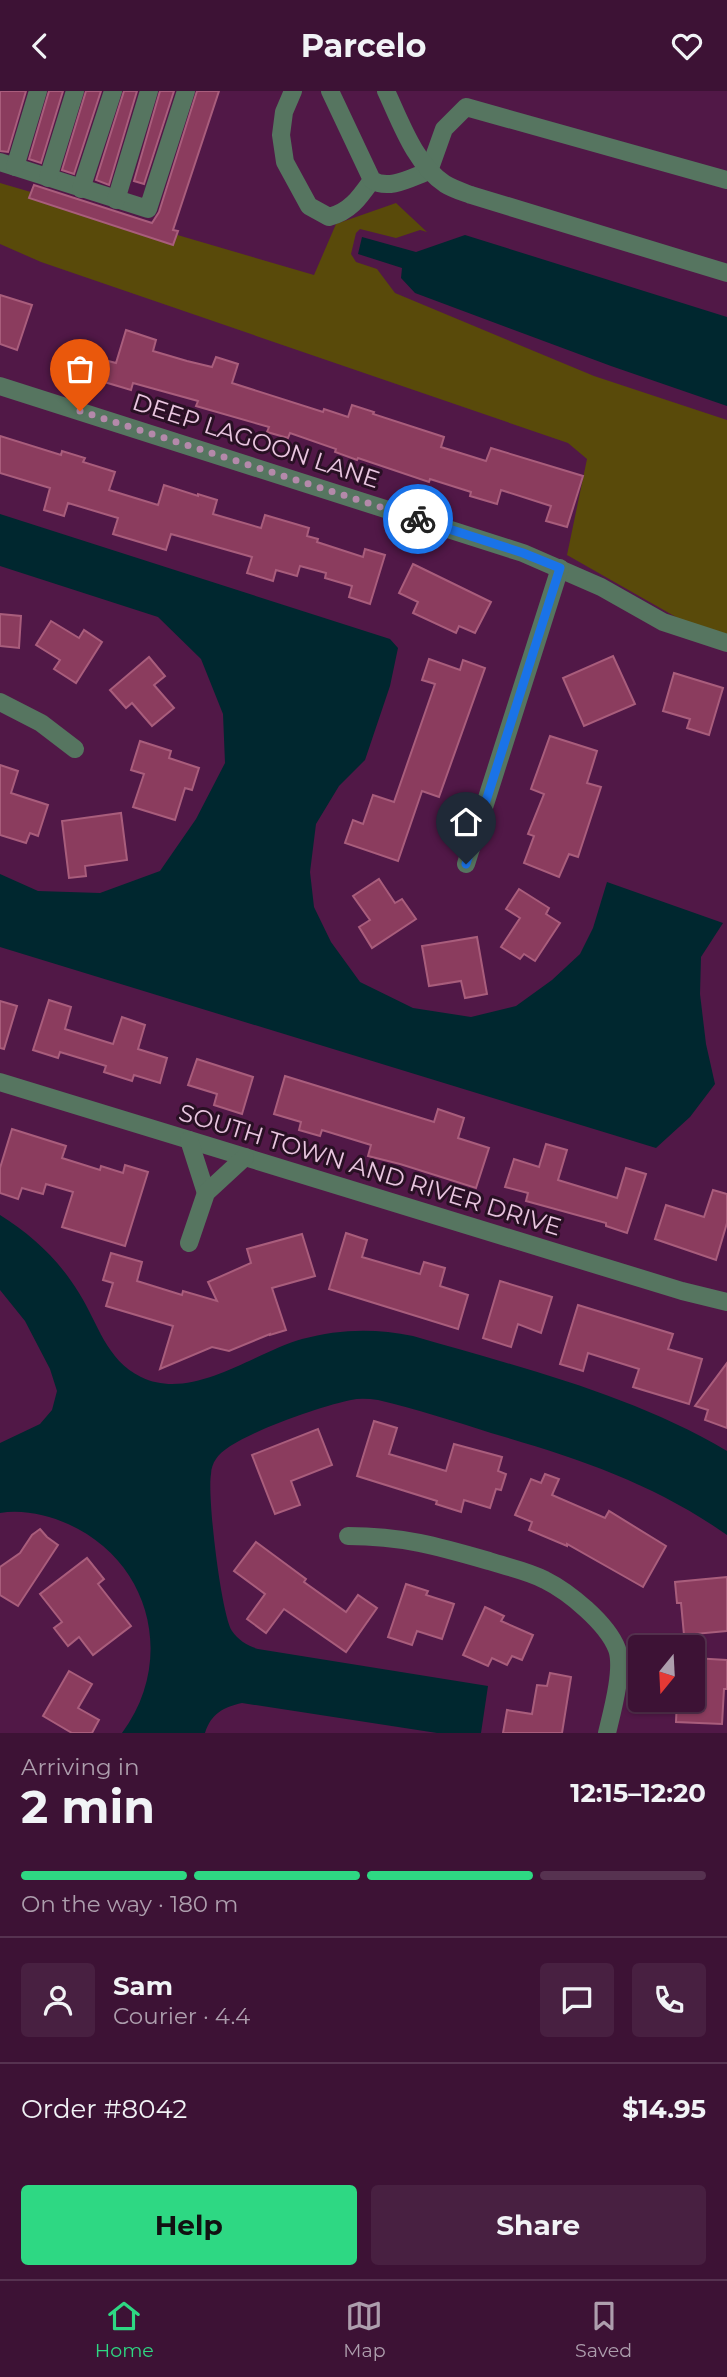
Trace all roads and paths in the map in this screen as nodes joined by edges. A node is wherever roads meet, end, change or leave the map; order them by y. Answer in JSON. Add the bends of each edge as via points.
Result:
{"nodes":[{"id":1,"x":38,"y":91,"type":"edge"},
{"id":2,"x":75,"y":91,"type":"edge"},
{"id":3,"x":113,"y":91,"type":"edge"},
{"id":4,"x":149,"y":91,"type":"edge"},
{"id":5,"x":186,"y":91,"type":"edge"},
{"id":6,"x":293,"y":91,"type":"edge"},
{"id":7,"x":330,"y":91,"type":"edge"},
{"id":8,"x":386,"y":91,"type":"edge"},
{"id":9,"x":462,"y":99,"type":"edge"},
{"id":10,"x":7,"y":164,"type":"edge"},
{"id":11,"x":429,"y":171,"type":"junction"},
{"id":12,"x":48,"y":178,"type":"junction"},
{"id":13,"x":372,"y":180,"type":"junction"},
{"id":14,"x":727,"y":180,"type":"edge"},
{"id":15,"x":82,"y":189,"type":"junction"},
{"id":16,"x":116,"y":199,"type":"junction"},
{"id":17,"x":727,"y":273,"type":"edge"},
{"id":18,"x":0,"y":386,"type":"edge"},
{"id":19,"x":560,"y":568,"type":"junction"},
{"id":20,"x":727,"y":643,"type":"edge"},
{"id":21,"x":0,"y":702,"type":"edge"},
{"id":22,"x":75,"y":749,"type":"dead end"},
{"id":23,"x":466,"y":864,"type":"dead end"},
{"id":24,"x":0,"y":1081,"type":"edge"},
{"id":25,"x":190,"y":1140,"type":"junction"},
{"id":26,"x":245,"y":1157,"type":"junction"},
{"id":27,"x":206,"y":1193,"type":"junction"},
{"id":28,"x":189,"y":1243,"type":"dead end"},
{"id":29,"x":727,"y":1302,"type":"edge"},
{"id":30,"x":348,"y":1536,"type":"dead end"},
{"id":31,"x":607,"y":1733,"type":"edge"}],
"edges":[{"from":1,"to":10,"type":"street"},
{"from":2,"to":12,"type":"street"},
{"from":3,"to":15,"type":"street"},
{"from":4,"to":16,"type":"street"},
{"from":5,"to":16,"type":"street","via":[[148,209]]},
{"from":6,"to":13,"type":"street","via":[[281,135],[285,162],[309,206],[330,217],[342,214]]},
{"from":7,"to":13,"type":"street"},
{"from":8,"to":11,"type":"street"},
{"from":9,"to":11,"type":"street","via":[[443,129]]},
{"from":9,"to":14,"type":"street"},
{"from":10,"to":12,"type":"street"},
{"from":11,"to":13,"type":"street","via":[[393,184],[379,185]]},
{"from":11,"to":17,"type":"street","via":[[471,195]]},
{"from":12,"to":15,"type":"street"},
{"from":15,"to":16,"type":"street"},
{"from":18,"to":19,"type":"street","name":"DEEP LAGOON LANE"},
{"from":19,"to":20,"type":"street","name":"DEEP LAGOON LANE","via":[[663,622]]},
{"from":19,"to":23,"type":"street"},
{"from":21,"to":22,"type":"street","via":[[41,723]]},
{"from":24,"to":25,"type":"street","name":"SOUTH TOWN AND RIVER DRIVE"},
{"from":25,"to":26,"type":"street","name":"SOUTH TOWN AND RIVER DRIVE"},
{"from":25,"to":27,"type":"street"},
{"from":26,"to":27,"type":"street"},
{"from":26,"to":29,"type":"street","name":"SOUTH TOWN AND RIVER DRIVE"},
{"from":27,"to":28,"type":"street"},
{"from":30,"to":31,"type":"street","via":[[384,1536],[429,1544],[544,1579],[594,1617],[618,1651],[618,1686]]}]}
